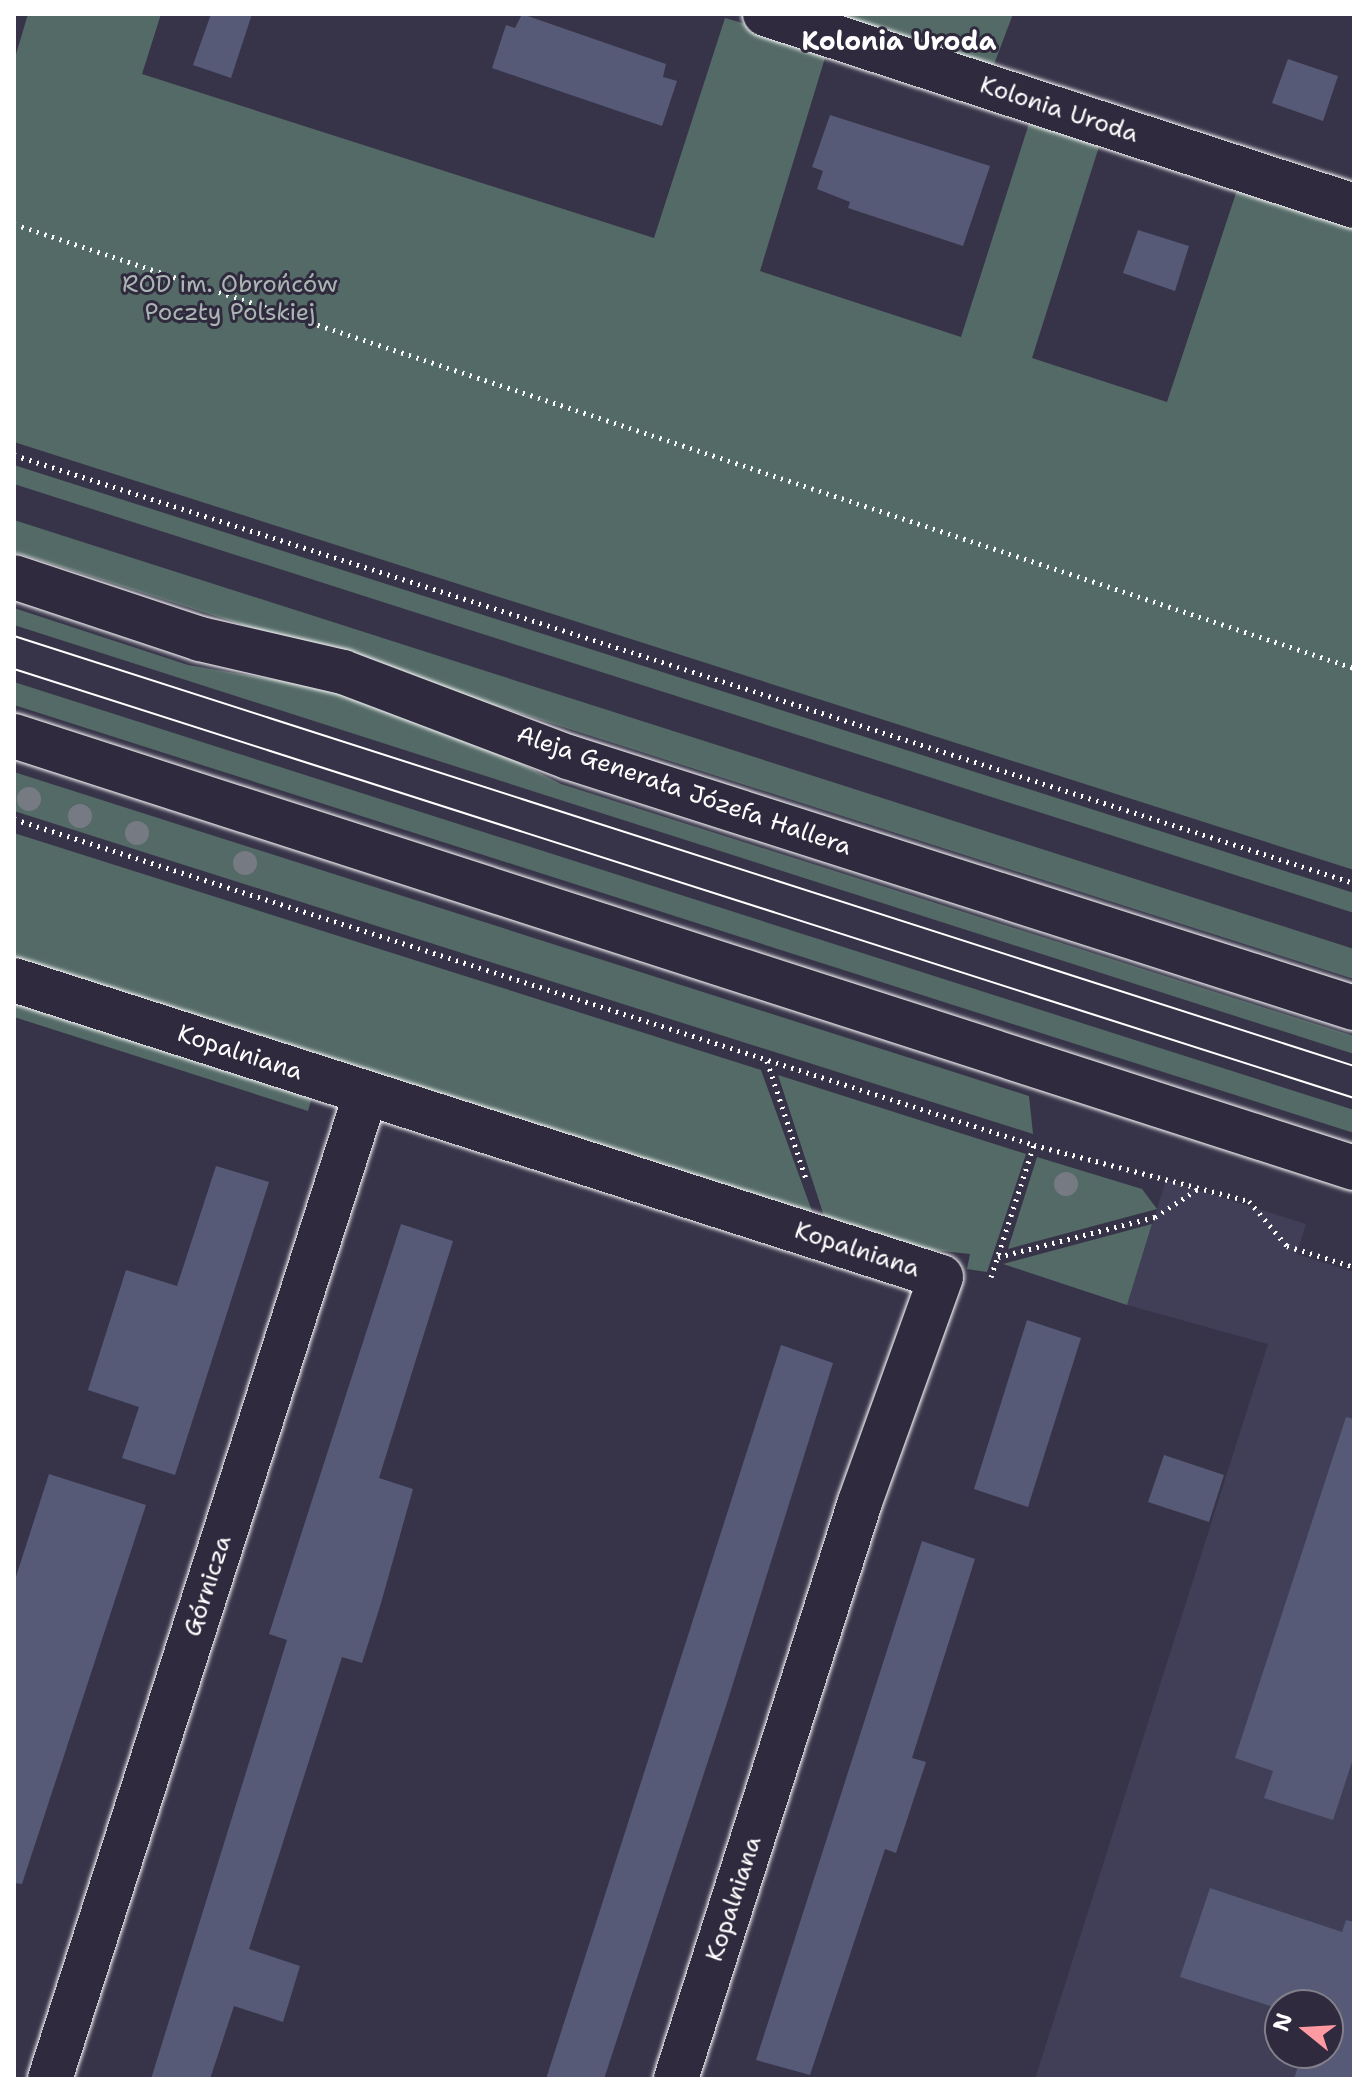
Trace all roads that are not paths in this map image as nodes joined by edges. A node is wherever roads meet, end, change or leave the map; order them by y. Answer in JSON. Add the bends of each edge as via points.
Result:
{"nodes":[{"id":1,"x":765,"y":14,"type":"edge"},
{"id":2,"x":1354,"y":206,"type":"edge"},
{"id":3,"x":14,"y":577,"type":"edge"},
{"id":4,"x":14,"y":736,"type":"edge"},
{"id":5,"x":14,"y":980,"type":"edge"},
{"id":6,"x":1354,"y":1008,"type":"edge"},
{"id":7,"x":366,"y":1093,"type":"junction"},
{"id":8,"x":1354,"y":1168,"type":"edge"},
{"id":9,"x":50,"y":2079,"type":"edge"},
{"id":10,"x":676,"y":2079,"type":"edge"}],
"edges":[{"from":1,"to":2,"type":"street","name":"Kolonia Uroda"},
{"from":3,"to":6,"type":"street","name":"Aleja Generała Józefa Hallera","via":[[200,639],[343,672],[568,757]]},
{"from":4,"to":8,"type":"street"},
{"from":5,"to":7,"type":"street","name":"Kopalniana"},
{"from":7,"to":9,"type":"street","name":"Górnicza"},
{"from":7,"to":10,"type":"street","name":"Kopalniana","via":[[941,1277],[860,1502]]}]}
